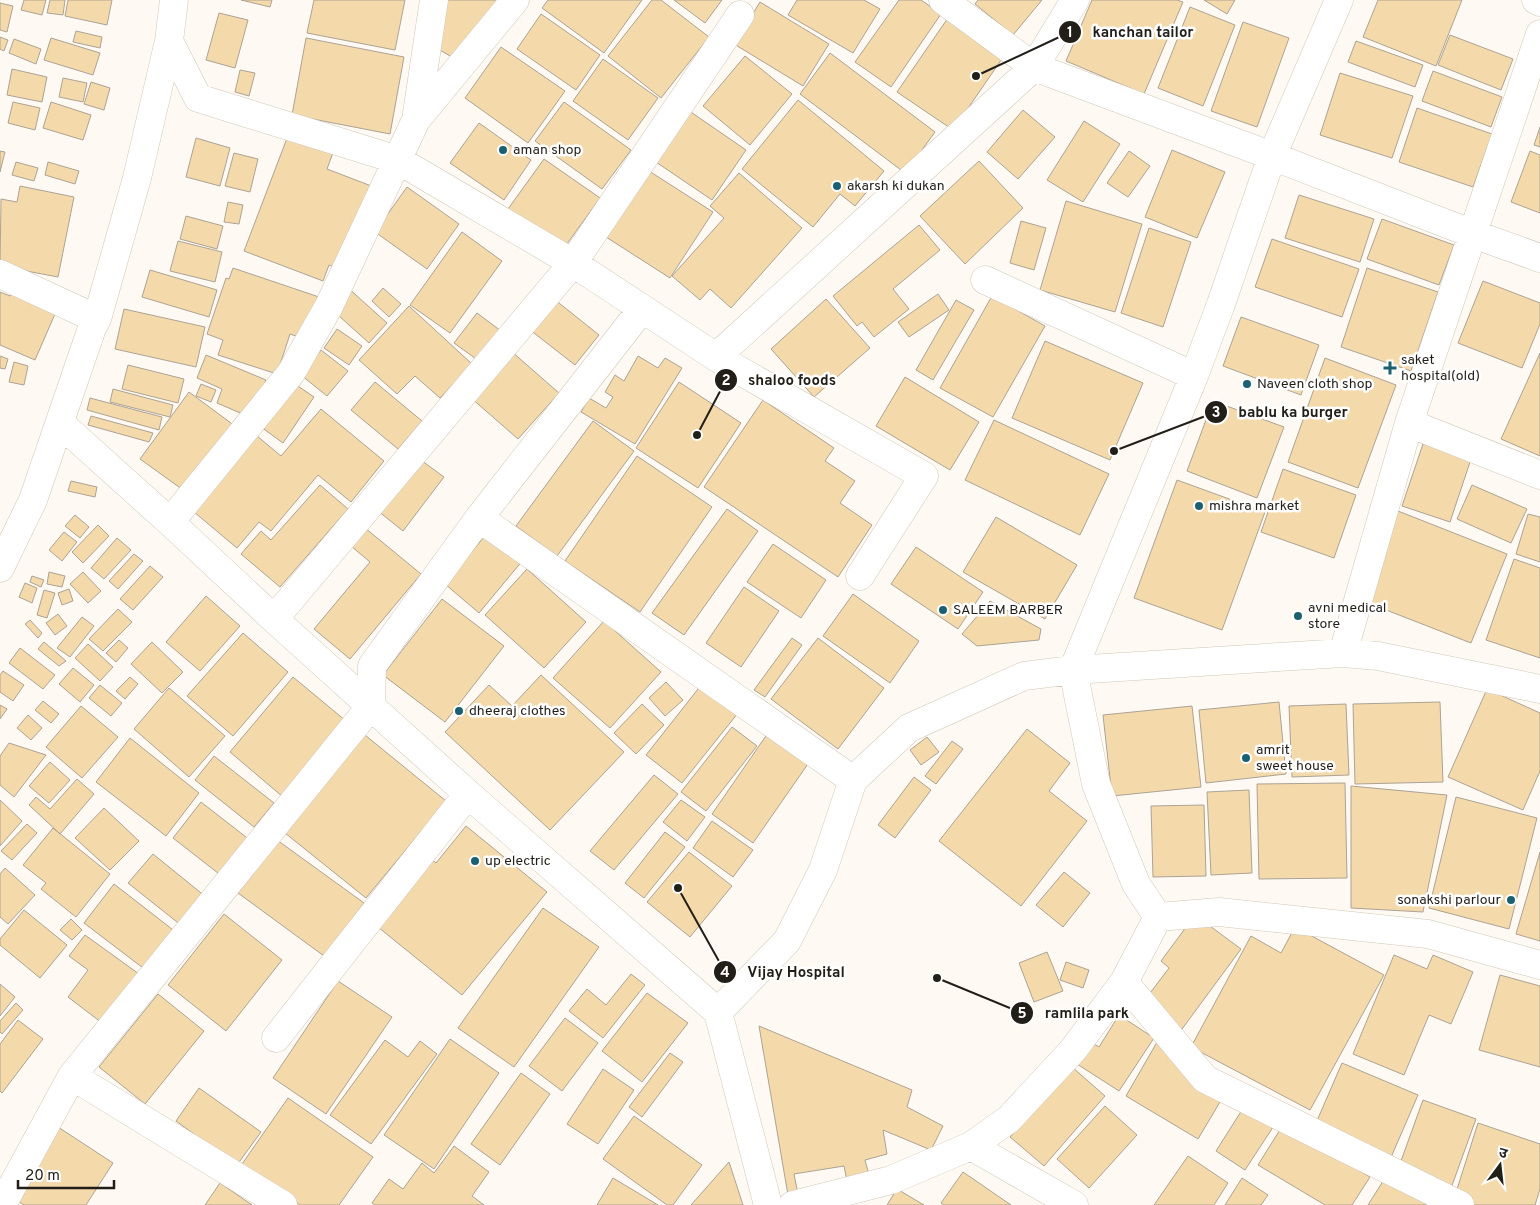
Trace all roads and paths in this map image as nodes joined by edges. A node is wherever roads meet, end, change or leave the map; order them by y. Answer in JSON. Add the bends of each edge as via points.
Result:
{"nodes":[{"id":1,"x":174,"y":0,"type":"edge"},
{"id":2,"x":434,"y":0,"type":"edge"},
{"id":3,"x":515,"y":0,"type":"edge"},
{"id":4,"x":943,"y":0,"type":"edge"},
{"id":5,"x":1075,"y":0,"type":"edge"},
{"id":6,"x":1339,"y":0,"type":"edge"},
{"id":7,"x":1536,"y":0,"type":"edge"},
{"id":8,"x":1540,"y":2,"type":"edge"},
{"id":9,"x":740,"y":15,"type":"dead end"},
{"id":10,"x":1540,"y":34,"type":"edge"},
{"id":11,"x":169,"y":42,"type":"junction"},
{"id":12,"x":1034,"y":67,"type":"junction"},
{"id":13,"x":416,"y":120,"type":"junction"},
{"id":14,"x":1272,"y":156,"type":"junction"},
{"id":15,"x":398,"y":160,"type":"junction"},
{"id":16,"x":1473,"y":234,"type":"junction"},
{"id":17,"x":1540,"y":258,"type":"edge"},
{"id":18,"x":573,"y":263,"type":"junction"},
{"id":19,"x":0,"y":274,"type":"edge"},
{"id":20,"x":985,"y":280,"type":"dead end"},
{"id":21,"x":642,"y":309,"type":"junction"},
{"id":22,"x":97,"y":319,"type":"junction"},
{"id":23,"x":716,"y":357,"type":"junction"},
{"id":24,"x":1194,"y":376,"type":"junction"},
{"id":25,"x":60,"y":423,"type":"junction"},
{"id":26,"x":1409,"y":423,"type":"junction"},
{"id":27,"x":1540,"y":475,"type":"edge"},
{"id":28,"x":479,"y":518,"type":"junction"},
{"id":29,"x":170,"y":522,"type":"junction"},
{"id":30,"x":0,"y":568,"type":"edge"},
{"id":31,"x":860,"y":576,"type":"dead end"},
{"id":32,"x":274,"y":619,"type":"junction"},
{"id":33,"x":1343,"y":653,"type":"junction"},
{"id":34,"x":1073,"y":670,"type":"junction"},
{"id":35,"x":1540,"y":689,"type":"edge"},
{"id":36,"x":371,"y":706,"type":"junction"},
{"id":37,"x":853,"y":780,"type":"junction"},
{"id":38,"x":468,"y":794,"type":"junction"},
{"id":39,"x":1158,"y":917,"type":"junction"},
{"id":40,"x":1540,"y":965,"type":"edge"},
{"id":41,"x":1124,"y":982,"type":"junction"},
{"id":42,"x":718,"y":1012,"type":"junction"},
{"id":43,"x":276,"y":1038,"type":"dead end"},
{"id":44,"x":72,"y":1076,"type":"junction"},
{"id":45,"x":971,"y":1146,"type":"junction"},
{"id":46,"x":2,"y":1205,"type":"edge"},
{"id":47,"x":283,"y":1205,"type":"edge"},
{"id":48,"x":768,"y":1205,"type":"edge"},
{"id":49,"x":794,"y":1205,"type":"edge"},
{"id":50,"x":1074,"y":1205,"type":"edge"},
{"id":51,"x":1460,"y":1205,"type":"edge"}],
"edges":[{"from":1,"to":11,"type":"street"},
{"from":2,"to":13,"type":"street"},
{"from":3,"to":13,"type":"street"},
{"from":4,"to":12,"type":"street"},
{"from":5,"to":12,"type":"street"},
{"from":6,"to":14,"type":"street"},
{"from":7,"to":8,"type":"street"},
{"from":9,"to":18,"type":"street"},
{"from":10,"to":16,"type":"street"},
{"from":11,"to":15,"type":"street","via":[[198,98]]},
{"from":11,"to":22,"type":"street","via":[[137,178]]},
{"from":12,"to":14,"type":"street"},
{"from":12,"to":23,"type":"street"},
{"from":13,"to":15,"type":"street"},
{"from":14,"to":16,"type":"street"},
{"from":14,"to":24,"type":"street"},
{"from":15,"to":18,"type":"street"},
{"from":15,"to":29,"type":"street","via":[[329,306],[291,373]]},
{"from":16,"to":17,"type":"street"},
{"from":16,"to":26,"type":"street"},
{"from":18,"to":21,"type":"street"},
{"from":18,"to":32,"type":"street"},
{"from":19,"to":22,"type":"street"},
{"from":20,"to":24,"type":"street"},
{"from":21,"to":23,"type":"street"},
{"from":21,"to":28,"type":"street"},
{"from":22,"to":25,"type":"street"},
{"from":23,"to":31,"type":"street","via":[[924,476]]},
{"from":24,"to":34,"type":"street"},
{"from":25,"to":29,"type":"street"},
{"from":25,"to":30,"type":"street","via":[[33,500]]},
{"from":26,"to":27,"type":"street"},
{"from":26,"to":33,"type":"street"},
{"from":28,"to":36,"type":"street","via":[[372,666]]},
{"from":28,"to":37,"type":"street"},
{"from":29,"to":32,"type":"street"},
{"from":32,"to":36,"type":"street"},
{"from":33,"to":34,"type":"street"},
{"from":33,"to":35,"type":"street","via":[[1378,656]]},
{"from":34,"to":37,"type":"street","via":[[1024,676],[909,728]]},
{"from":34,"to":39,"type":"street","via":[[1096,784],[1136,884]]},
{"from":36,"to":38,"type":"street"},
{"from":36,"to":44,"type":"street"},
{"from":37,"to":42,"type":"street","via":[[823,870],[786,941]]},
{"from":38,"to":42,"type":"street"},
{"from":38,"to":43,"type":"street"},
{"from":39,"to":40,"type":"street","via":[[1219,912],[1428,934]]},
{"from":39,"to":41,"type":"street"},
{"from":41,"to":45,"type":"street","via":[[1072,1050],[1009,1119]]},
{"from":41,"to":51,"type":"street","via":[[1205,1079]]},
{"from":42,"to":48,"type":"street"},
{"from":44,"to":46,"type":"street"},
{"from":44,"to":47,"type":"street"},
{"from":45,"to":49,"type":"street","via":[[892,1180]]},
{"from":45,"to":50,"type":"street"}]}
